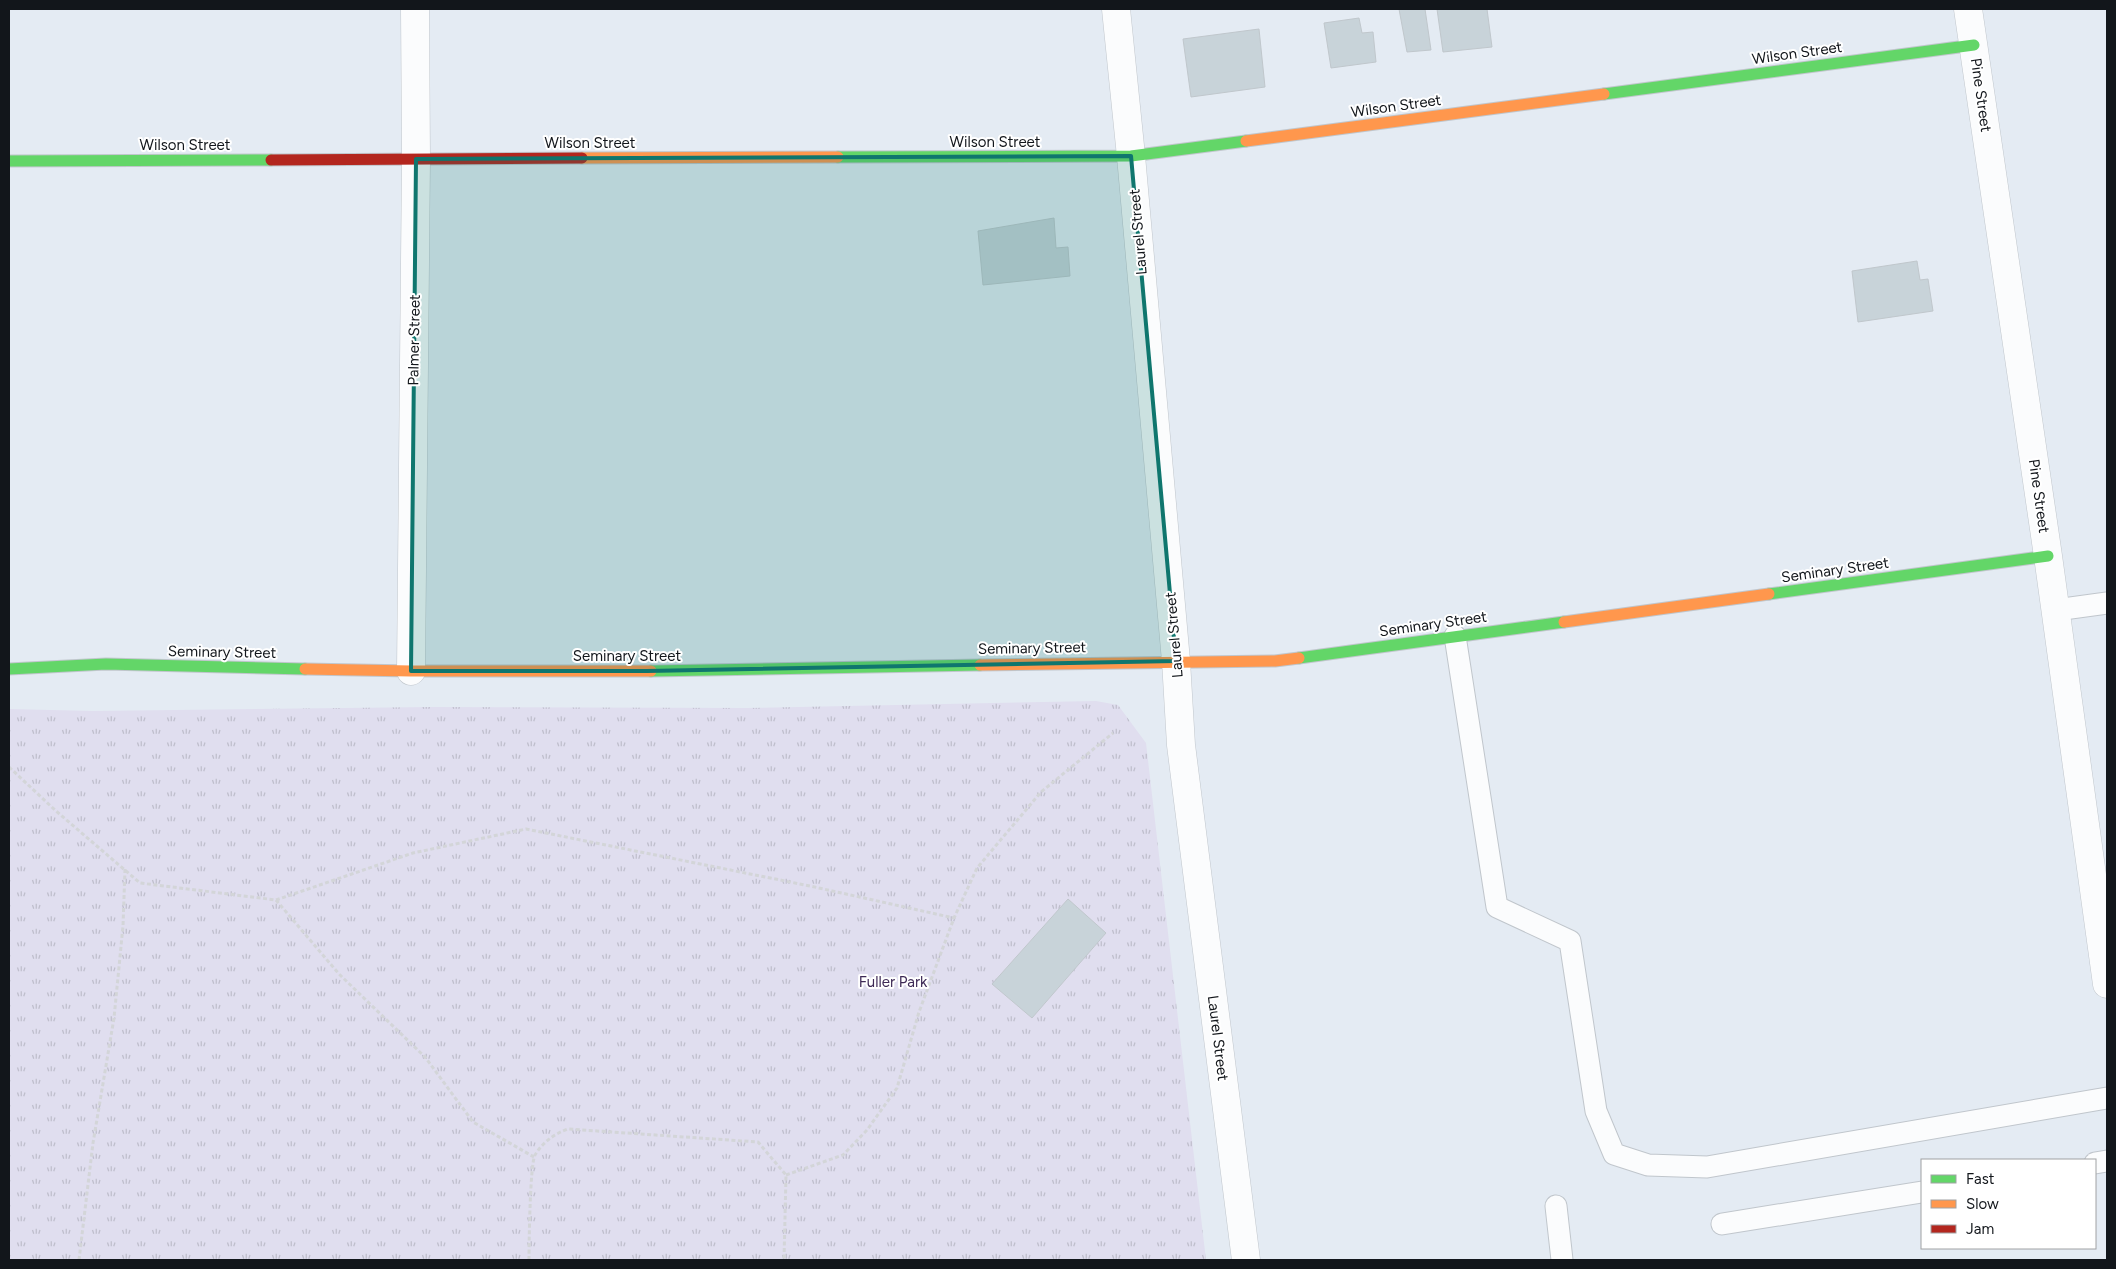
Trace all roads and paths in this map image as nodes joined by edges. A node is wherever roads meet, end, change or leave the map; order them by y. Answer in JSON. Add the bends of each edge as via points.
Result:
{"nodes":[{"id":1,"x":415,"y":9,"type":"edge"},
{"id":2,"x":1116,"y":9,"type":"edge"},
{"id":3,"x":1968,"y":9,"type":"edge"},
{"id":4,"x":1974,"y":45,"type":"junction"},
{"id":5,"x":1132,"y":156,"type":"junction"},
{"id":6,"x":416,"y":159,"type":"junction"},
{"id":7,"x":9,"y":161,"type":"edge"},
{"id":8,"x":2048,"y":556,"type":"junction"},
{"id":9,"x":2107,"y":603,"type":"edge"},
{"id":10,"x":2056,"y":610,"type":"junction"},
{"id":11,"x":1455,"y":636,"type":"junction"},
{"id":12,"x":1176,"y":661,"type":"junction"},
{"id":13,"x":9,"y":669,"type":"edge"},
{"id":14,"x":411,"y":671,"type":"junction"},
{"id":15,"x":1113,"y":733,"type":"dead end"},
{"id":16,"x":9,"y":767,"type":"edge"},
{"id":17,"x":125,"y":869,"type":"junction"},
{"id":18,"x":276,"y":900,"type":"junction"},
{"id":19,"x":954,"y":918,"type":"junction"},
{"id":20,"x":2107,"y":984,"type":"edge"},
{"id":21,"x":2107,"y":1098,"type":"edge"},
{"id":22,"x":534,"y":1157,"type":"junction"},
{"id":23,"x":786,"y":1175,"type":"junction"},
{"id":24,"x":1921,"y":1192,"type":"edge"},
{"id":25,"x":1556,"y":1206,"type":"dead end"},
{"id":26,"x":1722,"y":1224,"type":"dead end"},
{"id":27,"x":79,"y":1260,"type":"edge"},
{"id":28,"x":529,"y":1260,"type":"edge"},
{"id":29,"x":784,"y":1260,"type":"edge"},
{"id":30,"x":1246,"y":1260,"type":"edge"},
{"id":31,"x":1562,"y":1260,"type":"edge"}],
"edges":[{"from":1,"to":6,"type":"street","name":"Palmer Street"},
{"from":2,"to":5,"type":"street","name":"Laurel Street"},
{"from":3,"to":4,"type":"street","name":"Pine Street"},
{"from":4,"to":5,"type":"street","name":"Wilson Street"},
{"from":4,"to":8,"type":"street","name":"Pine Street"},
{"from":5,"to":6,"type":"street","name":"Wilson Street"},
{"from":5,"to":12,"type":"street","name":"Laurel Street"},
{"from":6,"to":7,"type":"street","name":"Wilson Street"},
{"from":6,"to":14,"type":"street","name":"Palmer Street"},
{"from":8,"to":10,"type":"street","name":"Pine Street"},
{"from":8,"to":11,"type":"street","name":"Seminary Street"},
{"from":9,"to":10,"type":"lane"},
{"from":10,"to":20,"type":"street","name":"Pine Street"},
{"from":11,"to":12,"type":"street","name":"Seminary Street","via":[[1275,661]]},
{"from":11,"to":21,"type":"lane","via":[[1497,907],[1570,941],[1596,1112],[1614,1154],[1648,1165],[1707,1167]]},
{"from":12,"to":14,"type":"street","name":"Seminary Street","via":[[646,671]]},
{"from":12,"to":30,"type":"street","name":"Laurel Street","via":[[1181,745]]},
{"from":13,"to":14,"type":"street","name":"Seminary Street","via":[[106,664]]},
{"from":15,"to":19,"type":"path","via":[[1041,792],[977,868]]},
{"from":16,"to":17,"type":"path"},
{"from":17,"to":18,"type":"path","via":[[140,883]]},
{"from":17,"to":27,"type":"path","via":[[114,1018],[93,1143]]},
{"from":18,"to":19,"type":"path","via":[[413,853],[526,829]]},
{"from":18,"to":22,"type":"path","via":[[339,974],[425,1056],[473,1122]]},
{"from":19,"to":23,"type":"path","via":[[919,1012],[897,1088],[867,1130],[843,1154]]},
{"from":22,"to":23,"type":"path","via":[[547,1140],[568,1129],[758,1142]]},
{"from":22,"to":28,"type":"path"},
{"from":23,"to":29,"type":"path"},
{"from":24,"to":26,"type":"lane"},
{"from":25,"to":31,"type":"lane"}]}
